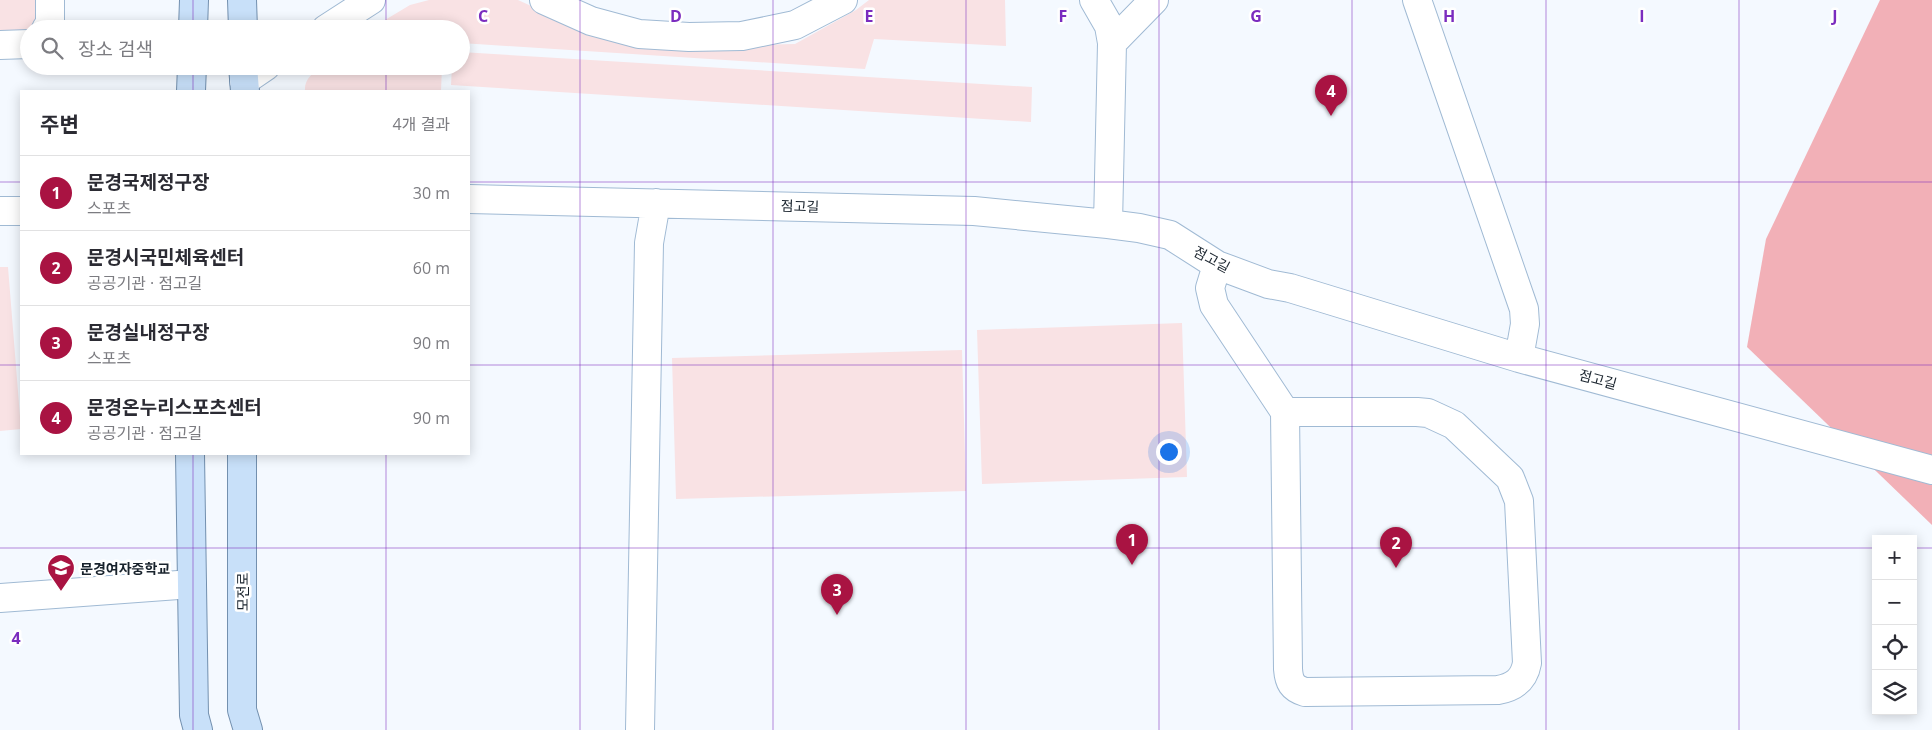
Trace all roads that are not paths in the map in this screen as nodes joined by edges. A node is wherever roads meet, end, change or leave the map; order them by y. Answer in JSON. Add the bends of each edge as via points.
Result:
{"nodes":[{"id":1,"x":50,"y":0,"type":"edge"},
{"id":2,"x":194,"y":0,"type":"edge"},
{"id":3,"x":242,"y":0,"type":"edge"},
{"id":4,"x":371,"y":0,"type":"edge"},
{"id":5,"x":544,"y":0,"type":"edge"},
{"id":6,"x":843,"y":0,"type":"edge"},
{"id":7,"x":1094,"y":0,"type":"edge"},
{"id":8,"x":1154,"y":0,"type":"edge"},
{"id":9,"x":1417,"y":0,"type":"edge"},
{"id":10,"x":50,"y":20,"type":"edge"},
{"id":11,"x":193,"y":20,"type":"edge"},
{"id":12,"x":243,"y":20,"type":"edge"},
{"id":13,"x":340,"y":20,"type":"edge"},
{"id":14,"x":1112,"y":43,"type":"junction"},
{"id":15,"x":20,"y":44,"type":"edge"},
{"id":16,"x":0,"y":45,"type":"edge"},
{"id":17,"x":192,"y":75,"type":"edge"},
{"id":18,"x":191,"y":90,"type":"edge"},
{"id":19,"x":470,"y":199,"type":"edge"},
{"id":20,"x":656,"y":203,"type":"junction"},
{"id":21,"x":20,"y":210,"type":"edge"},
{"id":22,"x":0,"y":211,"type":"edge"},
{"id":23,"x":1108,"y":224,"type":"junction"},
{"id":24,"x":1218,"y":265,"type":"junction"},
{"id":25,"x":1519,"y":358,"type":"junction"},
{"id":26,"x":1285,"y":412,"type":"junction"},
{"id":27,"x":190,"y":455,"type":"edge"},
{"id":28,"x":242,"y":455,"type":"edge"},
{"id":29,"x":1932,"y":470,"type":"edge"},
{"id":30,"x":192,"y":584,"type":"junction"},
{"id":31,"x":0,"y":598,"type":"edge"},
{"id":32,"x":198,"y":730,"type":"edge"},
{"id":33,"x":248,"y":730,"type":"edge"},
{"id":34,"x":640,"y":730,"type":"edge"}],
"edges":[{"from":1,"to":10,"type":"street"},
{"from":2,"to":11,"type":"main road"},
{"from":3,"to":12,"type":"main road"},
{"from":4,"to":13,"type":"street"},
{"from":5,"to":6,"type":"street","via":[[591,21],[639,34],[689,37],[742,36],[794,25]]},
{"from":7,"to":14,"type":"street","via":[[1110,26]]},
{"from":8,"to":14,"type":"street"},
{"from":9,"to":25,"type":"street","via":[[1524,309],[1525,324]]},
{"from":14,"to":23,"type":"street"},
{"from":15,"to":16,"type":"street"},
{"from":17,"to":18,"type":"main road"},
{"from":19,"to":20,"type":"street","name":"점고길"},
{"from":20,"to":23,"type":"street","name":"점고길","via":[[974,211]]},
{"from":20,"to":34,"type":"street","via":[[649,243]]},
{"from":21,"to":22,"type":"street"},
{"from":23,"to":24,"type":"street","name":"점고길","via":[[1170,235]]},
{"from":24,"to":25,"type":"street","name":"점고길","via":[[1268,284]]},
{"from":24,"to":26,"type":"street","via":[[1210,288],[1214,305]]},
{"from":25,"to":29,"type":"street","name":"점고길"},
{"from":26,"to":26,"type":"street","via":[[1428,413],[1454,425],[1510,478],[1519,501],[1527,663],[1525,674],[1517,683],[1498,690],[1305,692],[1296,689],[1289,681]]},
{"from":27,"to":30,"type":"main road"},
{"from":28,"to":33,"type":"main road","name":"모전로","via":[[242,710]]},
{"from":30,"to":31,"type":"street"},
{"from":30,"to":32,"type":"main road","via":[[194,716]]}]}
